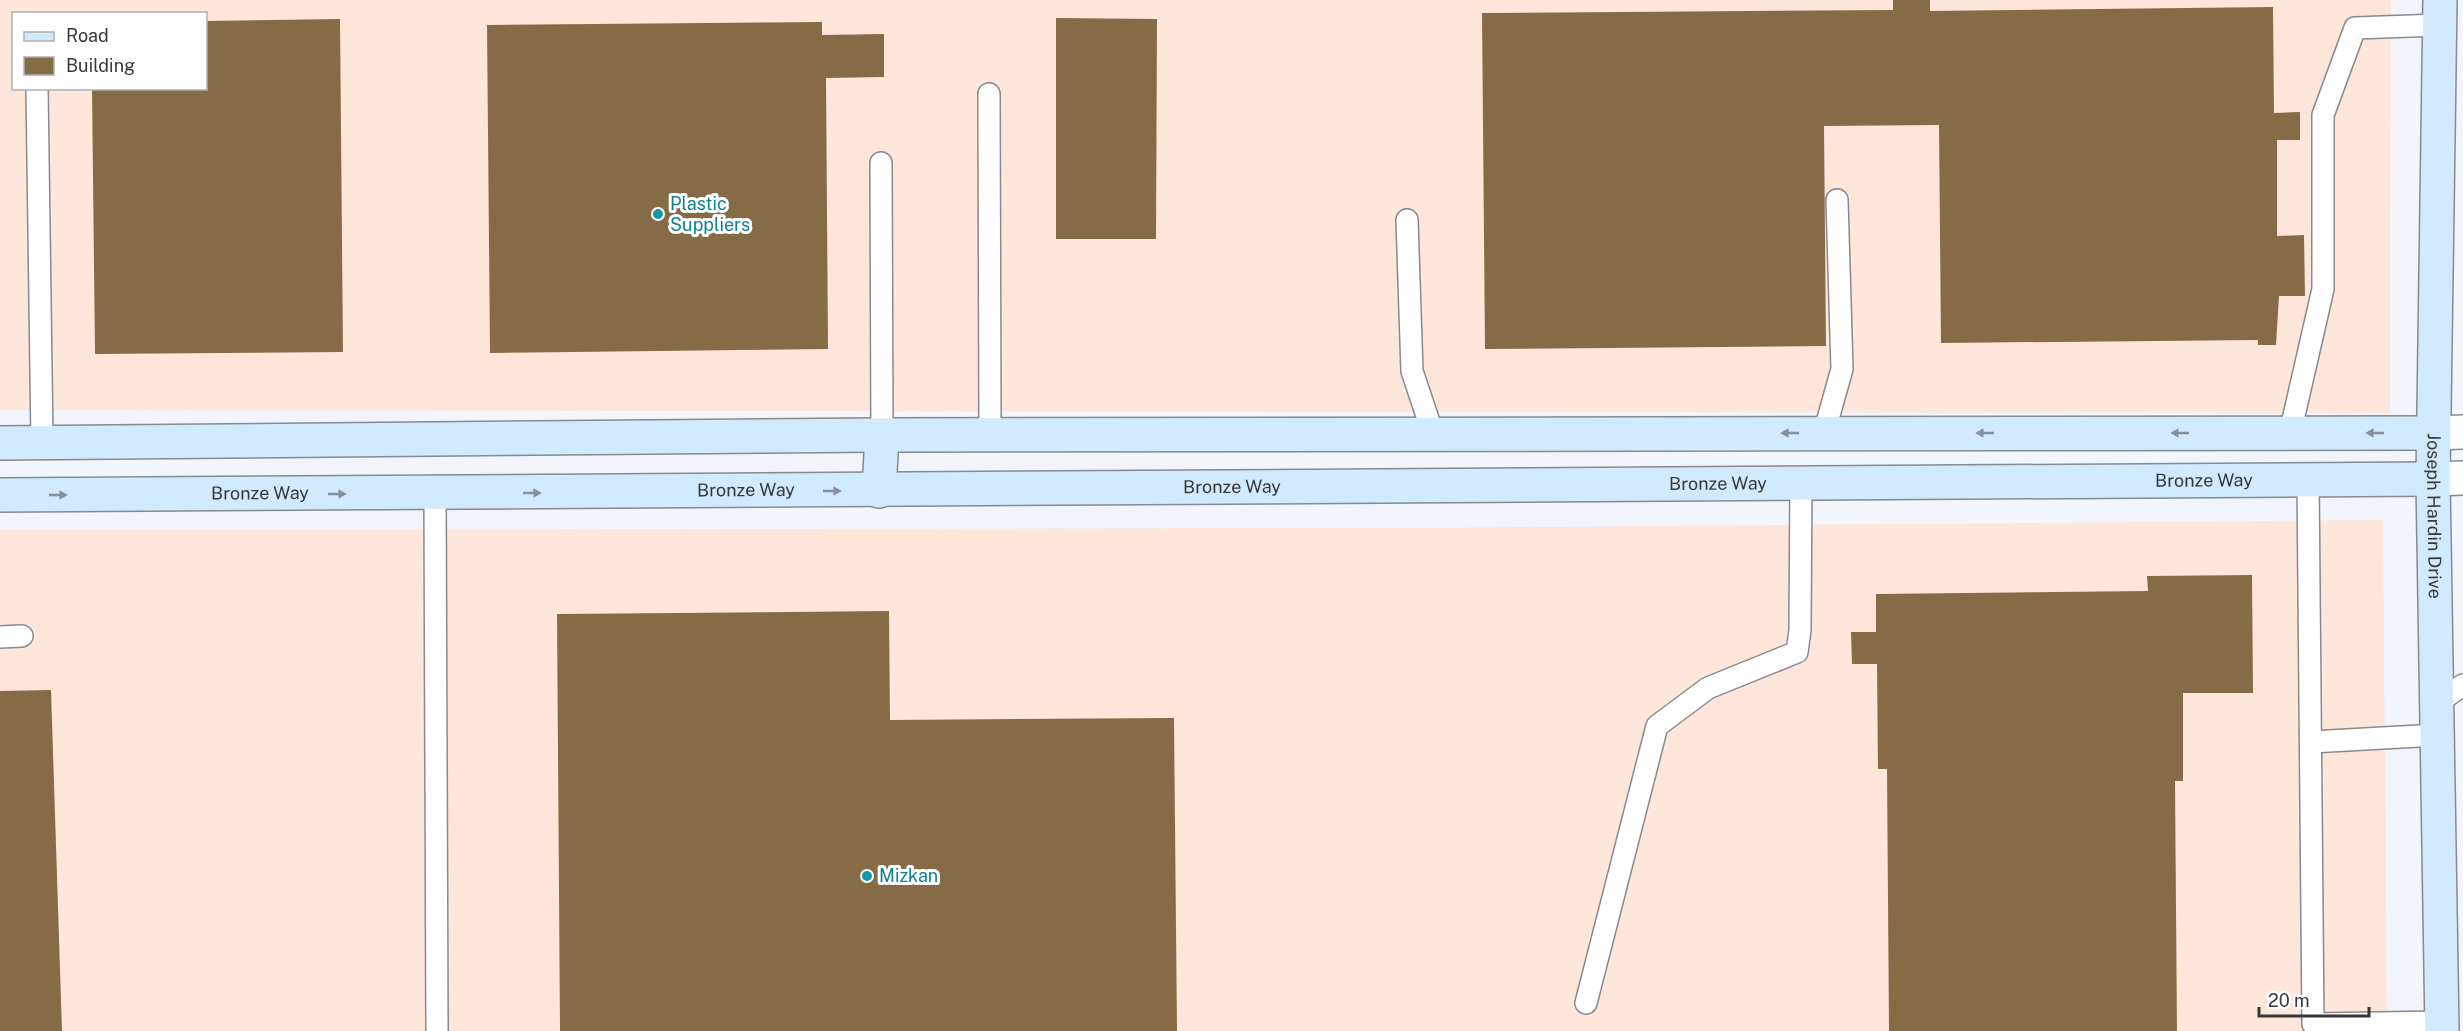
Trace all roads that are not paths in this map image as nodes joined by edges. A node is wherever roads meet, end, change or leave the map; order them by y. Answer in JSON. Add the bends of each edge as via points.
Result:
{"nodes":[{"id":1,"x":2440,"y":13,"type":"edge"},
{"id":2,"x":37,"y":90,"type":"edge"},
{"id":3,"x":989,"y":94,"type":"dead end"},
{"id":4,"x":881,"y":163,"type":"dead end"},
{"id":5,"x":1837,"y":200,"type":"dead end"},
{"id":6,"x":1407,"y":220,"type":"dead end"},
{"id":7,"x":2448,"y":432,"type":"edge"},
{"id":8,"x":1824,"y":433,"type":"junction"},
{"id":9,"x":2290,"y":433,"type":"junction"},
{"id":10,"x":1433,"y":434,"type":"junction"},
{"id":11,"x":882,"y":435,"type":"junction"},
{"id":12,"x":990,"y":435,"type":"junction"},
{"id":13,"x":42,"y":442,"type":"junction"},
{"id":14,"x":0,"y":443,"type":"edge"},
{"id":15,"x":2448,"y":478,"type":"edge"},
{"id":16,"x":2308,"y":479,"type":"junction"},
{"id":17,"x":1813,"y":481,"type":"junction"},
{"id":18,"x":879,"y":491,"type":"junction"},
{"id":19,"x":435,"y":493,"type":"junction"},
{"id":20,"x":0,"y":495,"type":"edge"},
{"id":21,"x":22,"y":636,"type":"dead end"},
{"id":22,"x":0,"y":637,"type":"edge"},
{"id":23,"x":2450,"y":694,"type":"edge"},
{"id":24,"x":2437,"y":735,"type":"junction"},
{"id":25,"x":2311,"y":742,"type":"junction"},
{"id":26,"x":1586,"y":1003,"type":"dead end"},
{"id":27,"x":2441,"y":1026,"type":"edge"},
{"id":28,"x":436,"y":1031,"type":"edge"}],
"edges":[{"from":1,"to":7,"type":"street","name":"Joseph Hardin Drive"},
{"from":1,"to":9,"type":"lane","via":[[2355,28],[2323,115],[2323,289]]},
{"from":2,"to":13,"type":"lane"},
{"from":3,"to":12,"type":"lane"},
{"from":4,"to":11,"type":"lane"},
{"from":5,"to":8,"type":"lane","via":[[1842,369]]},
{"from":6,"to":10,"type":"lane","via":[[1412,370]]},
{"from":7,"to":9,"type":"street","one_way":true},
{"from":7,"to":15,"type":"street","name":"Joseph Hardin Drive"},
{"from":9,"to":8,"type":"street","one_way":true},
{"from":8,"to":10,"type":"street","one_way":true},
{"from":8,"to":17,"type":"street"},
{"from":10,"to":12,"type":"street"},
{"from":11,"to":12,"type":"street"},
{"from":11,"to":13,"type":"street"},
{"from":11,"to":18,"type":"street"},
{"from":13,"to":14,"type":"street"},
{"from":15,"to":16,"type":"street","name":"Bronze Way"},
{"from":15,"to":23,"type":"street","name":"Joseph Hardin Drive"},
{"from":16,"to":17,"type":"street","name":"Bronze Way"},
{"from":16,"to":25,"type":"lane"},
{"from":17,"to":18,"type":"street","name":"Bronze Way"},
{"from":17,"to":26,"type":"lane","via":[[1797,652],[1708,688],[1657,726]]},
{"from":19,"to":18,"type":"street","name":"Bronze Way","one_way":true},
{"from":20,"to":19,"type":"street","name":"Bronze Way","one_way":true},
{"from":19,"to":28,"type":"lane"},
{"from":21,"to":22,"type":"lane"},
{"from":23,"to":24,"type":"street","name":"Joseph Hardin Drive"},
{"from":24,"to":25,"type":"lane"},
{"from":24,"to":27,"type":"street","name":"Joseph Hardin Drive"},
{"from":25,"to":27,"type":"lane","via":[[2313,1024]]}]}
